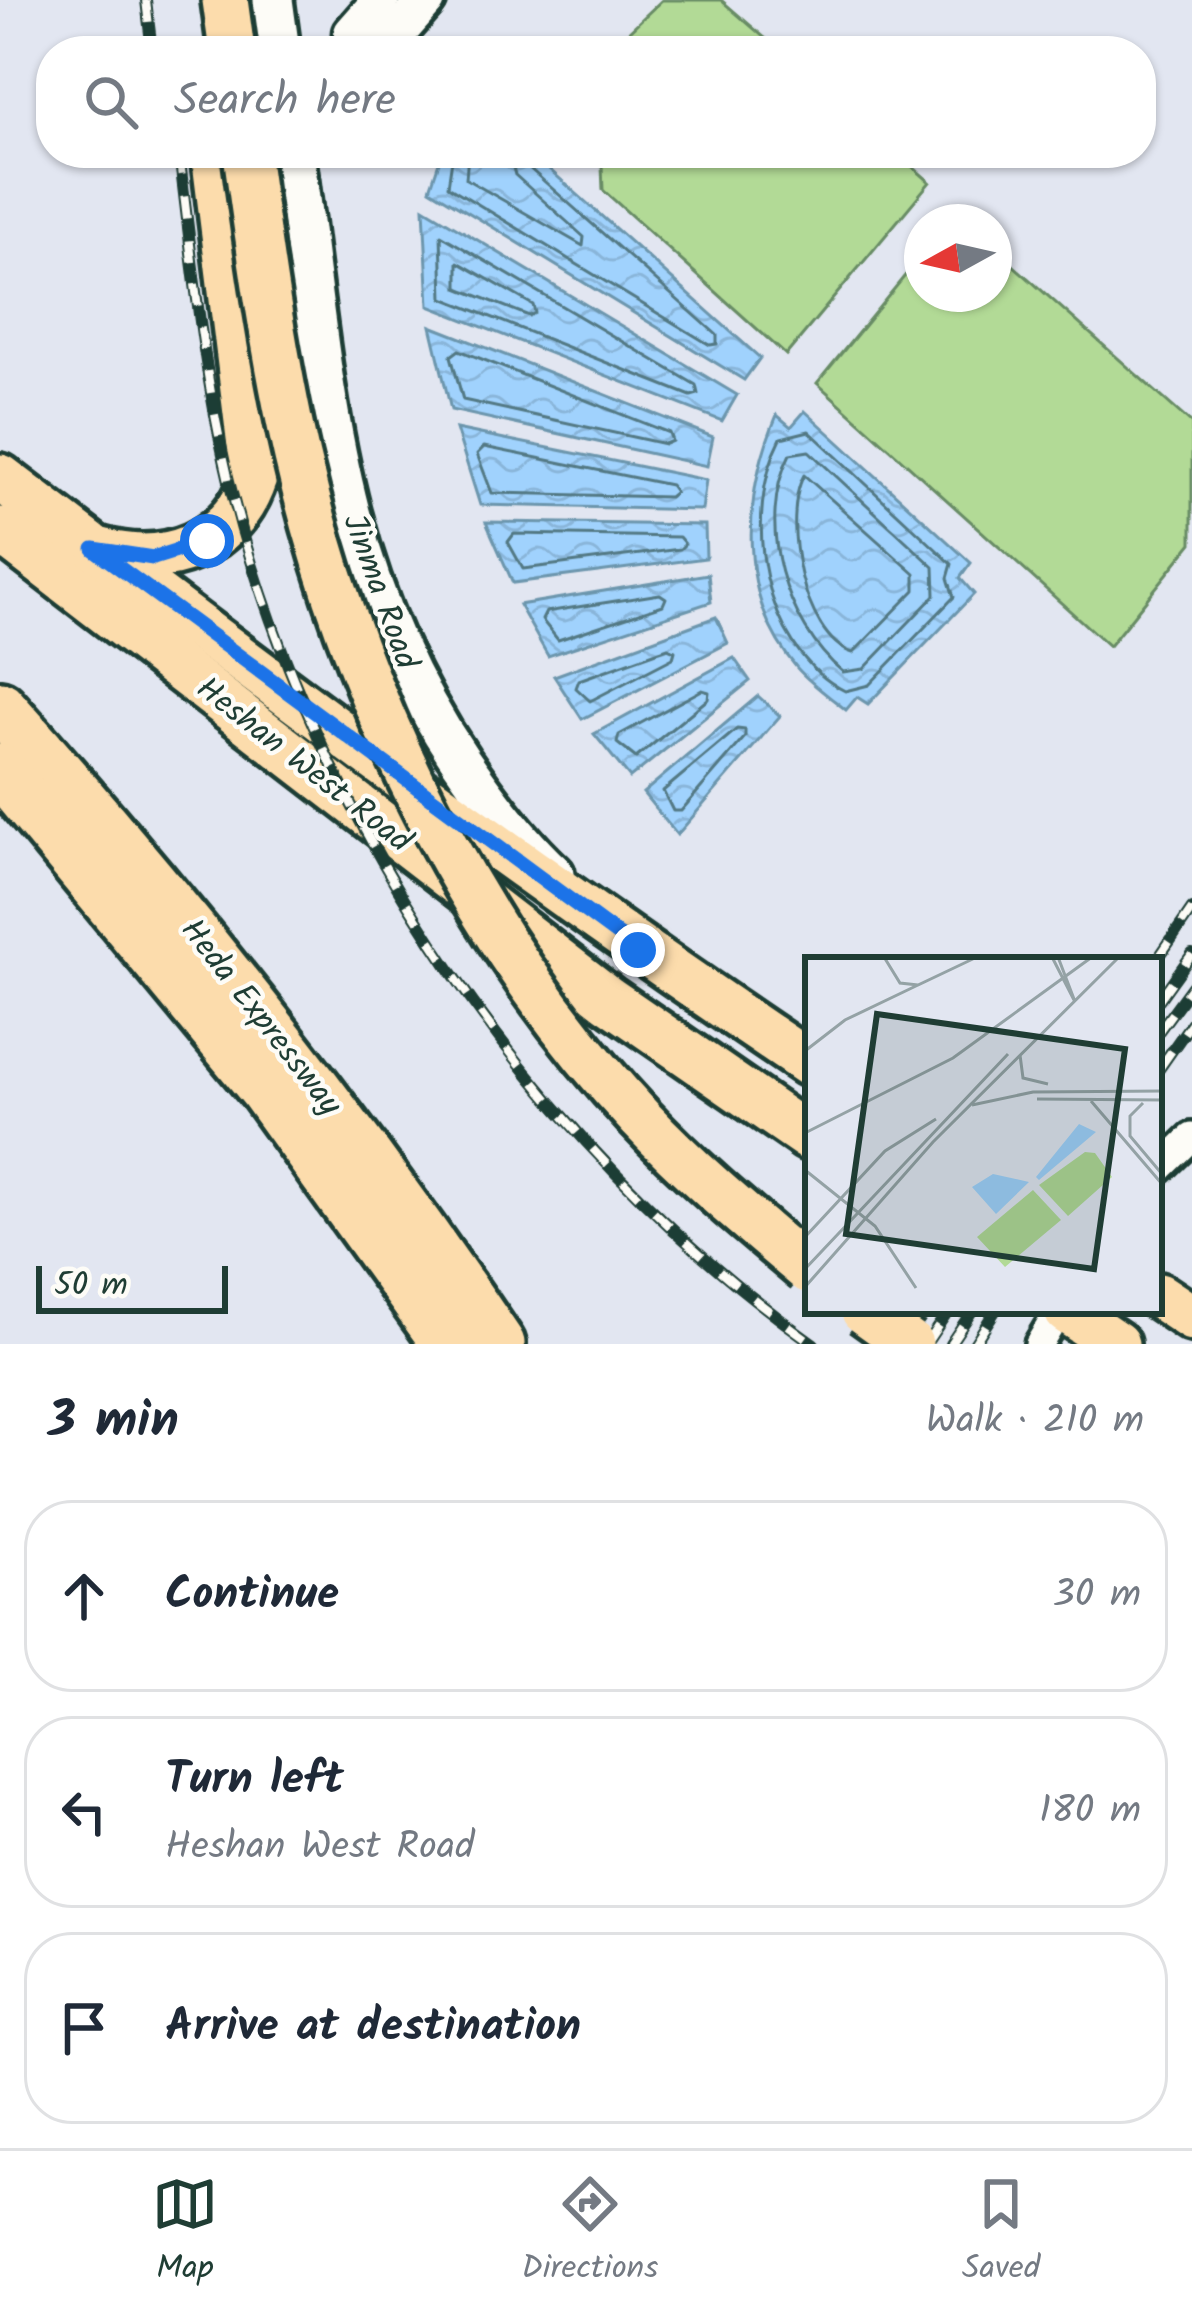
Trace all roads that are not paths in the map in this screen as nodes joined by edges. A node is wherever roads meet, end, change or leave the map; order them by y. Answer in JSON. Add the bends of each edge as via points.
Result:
{"nodes":[{"id":1,"x":203,"y":0,"type":"edge"},
{"id":2,"x":225,"y":0,"type":"edge"},
{"id":3,"x":273,"y":0,"type":"edge"},
{"id":4,"x":380,"y":0,"type":"edge"},
{"id":5,"x":427,"y":0,"type":"edge"},
{"id":6,"x":204,"y":36,"type":"edge"},
{"id":7,"x":230,"y":36,"type":"edge"},
{"id":8,"x":278,"y":36,"type":"edge"},
{"id":9,"x":355,"y":36,"type":"edge"},
{"id":10,"x":395,"y":36,"type":"edge"},
{"id":11,"x":216,"y":168,"type":"edge"},
{"id":12,"x":248,"y":168,"type":"edge"},
{"id":13,"x":296,"y":168,"type":"edge"},
{"id":14,"x":0,"y":477,"type":"edge"},
{"id":15,"x":0,"y":530,"type":"edge"},
{"id":16,"x":94,"y":549,"type":"junction"},
{"id":17,"x":0,"y":707,"type":"edge"},
{"id":18,"x":0,"y":770,"type":"edge"},
{"id":19,"x":638,"y":950,"type":"junction"},
{"id":20,"x":805,"y":1061,"type":"edge"},
{"id":21,"x":805,"y":1135,"type":"edge"},
{"id":22,"x":1192,"y":1137,"type":"edge"},
{"id":23,"x":1162,"y":1166,"type":"edge"},
{"id":24,"x":805,"y":1268,"type":"edge"},
{"id":25,"x":1162,"y":1298,"type":"edge"},
{"id":26,"x":868,"y":1314,"type":"edge"},
{"id":27,"x":1061,"y":1314,"type":"edge"},
{"id":28,"x":1068,"y":1314,"type":"edge"},
{"id":29,"x":1192,"y":1318,"type":"edge"},
{"id":30,"x":448,"y":1344,"type":"edge"},
{"id":31,"x":499,"y":1344,"type":"edge"},
{"id":32,"x":910,"y":1344,"type":"edge"},
{"id":33,"x":1039,"y":1344,"type":"edge"},
{"id":34,"x":1116,"y":1344,"type":"edge"}],
"edges":[{"from":1,"to":6,"type":"main road"},
{"from":2,"to":7,"type":"main road"},
{"from":3,"to":8,"type":"main road"},
{"from":4,"to":9,"type":"street"},
{"from":5,"to":10,"type":"street"},
{"from":11,"to":16,"type":"main road","via":[[254,478],[246,504],[207,541],[153,558]]},
{"from":12,"to":24,"type":"main road","bridge":true,"via":[[269,317],[326,560],[377,703],[436,828],[496,933],[562,1025],[722,1199]]},
{"from":13,"to":19,"type":"main road","name":"Jinma Road","via":[[339,475],[388,637],[483,793],[546,866]]},
{"from":14,"to":16,"type":"main road","name":"Heshan West Road"},
{"from":15,"to":21,"type":"main road","name":"Heshan West Road","via":[[608,999]]},
{"from":16,"to":19,"type":"main road","name":"Heshan West Road"},
{"from":17,"to":31,"type":"highway","name":"Heda Expressway","via":[[298,1063]]},
{"from":18,"to":30,"type":"highway","name":"Heda Expressway","via":[[265,1090]]},
{"from":19,"to":20,"type":"main road","name":"Heshan West Road"},
{"from":22,"to":23,"type":"street"},
{"from":25,"to":29,"type":"main road"},
{"from":26,"to":32,"type":"main road","bridge":true},
{"from":27,"to":33,"type":"street"},
{"from":28,"to":34,"type":"main road"}]}
